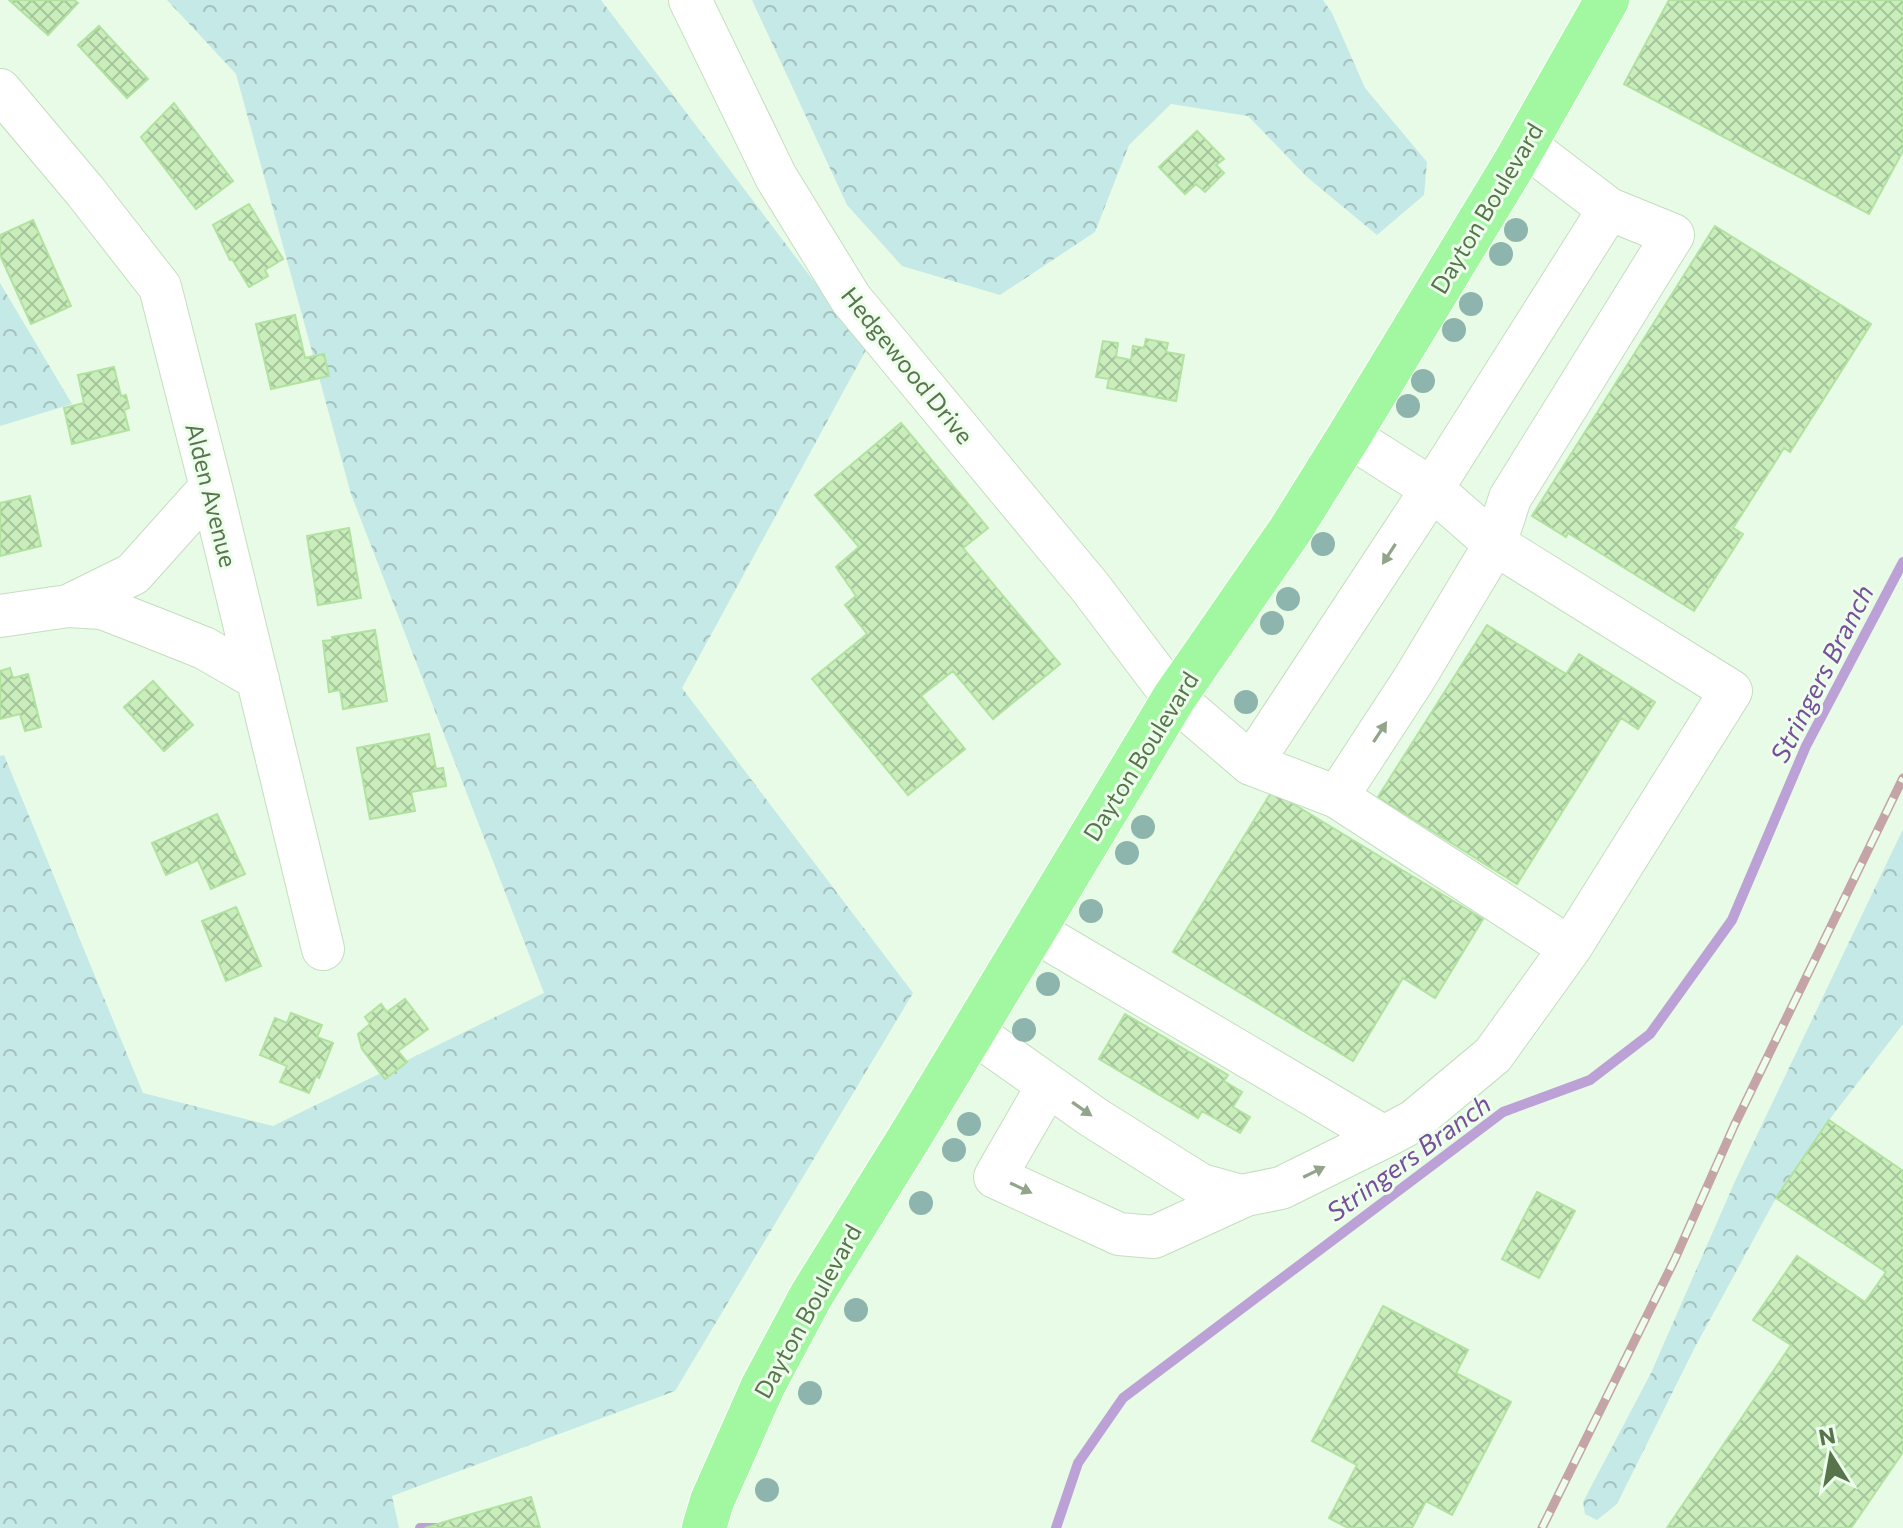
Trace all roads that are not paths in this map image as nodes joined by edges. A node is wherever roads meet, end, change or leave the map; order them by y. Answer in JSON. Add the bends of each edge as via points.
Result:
{"nodes":[{"id":1,"x":690,"y":0,"type":"edge"},
{"id":2,"x":1607,"y":0,"type":"edge"},
{"id":3,"x":0,"y":90,"type":"edge"},
{"id":4,"x":1525,"y":145,"type":"junction"},
{"id":5,"x":1609,"y":209,"type":"junction"},
{"id":6,"x":1349,"y":436,"type":"junction"},
{"id":7,"x":211,"y":487,"type":"junction"},
{"id":8,"x":1432,"y":489,"type":"junction"},
{"id":9,"x":1495,"y":544,"type":"junction"},
{"id":10,"x":68,"y":606,"type":"junction"},
{"id":11,"x":0,"y":616,"type":"edge"},
{"id":12,"x":258,"y":679,"type":"junction"},
{"id":13,"x":1174,"y":698,"type":"junction"},
{"id":14,"x":1251,"y":764,"type":"junction"},
{"id":15,"x":1337,"y":797,"type":"junction"},
{"id":16,"x":1033,"y":930,"type":"junction"},
{"id":17,"x":1570,"y":948,"type":"junction"},
{"id":18,"x":323,"y":949,"type":"dead end"},
{"id":19,"x":973,"y":1032,"type":"junction"},
{"id":20,"x":1048,"y":1085,"type":"junction"},
{"id":21,"x":1384,"y":1137,"type":"junction"},
{"id":22,"x":1246,"y":1195,"type":"junction"},
{"id":23,"x":704,"y":1528,"type":"edge"}],
"edges":[{"from":1,"to":13,"type":"street","name":"Hedgewood Drive","via":[[776,177],[851,299],[1090,587]]},
{"from":2,"to":4,"type":"main road","name":"Dayton Boulevard"},
{"from":3,"to":7,"type":"street","name":"Alden Avenue","via":[[160,287]]},
{"from":4,"to":5,"type":"street"},
{"from":4,"to":6,"type":"main road","name":"Dayton Boulevard"},
{"from":5,"to":8,"type":"street"},
{"from":5,"to":9,"type":"street","via":[[1673,235],[1510,498]]},
{"from":6,"to":8,"type":"street"},
{"from":6,"to":13,"type":"main road","name":"Dayton Boulevard"},
{"from":7,"to":10,"type":"street","via":[[133,574]]},
{"from":7,"to":12,"type":"street","name":"Alden Avenue"},
{"from":8,"to":9,"type":"street"},
{"from":8,"to":14,"type":"street","one_way":true},
{"from":15,"to":9,"type":"street","one_way":true},
{"from":9,"to":17,"type":"street","via":[[1731,691]]},
{"from":10,"to":11,"type":"street"},
{"from":10,"to":12,"type":"street","via":[[102,608],[204,648]]},
{"from":12,"to":18,"type":"street","name":"Alden Avenue"},
{"from":13,"to":14,"type":"street","name":"Hedgewood Drive"},
{"from":13,"to":16,"type":"main road","name":"Dayton Boulevard"},
{"from":14,"to":15,"type":"street","name":"Hedgewood Drive"},
{"from":15,"to":17,"type":"street","name":"Hedgewood Drive"},
{"from":16,"to":19,"type":"main road","name":"Dayton Boulevard"},
{"from":16,"to":21,"type":"street"},
{"from":17,"to":21,"type":"street","via":[[1493,1055],[1414,1121]]},
{"from":19,"to":20,"type":"street"},
{"from":19,"to":23,"type":"main road","name":"Dayton Boulevard","via":[[811,1296],[763,1386]]},
{"from":20,"to":22,"type":"street","one_way":true,"via":[[1201,1185]]},
{"from":20,"to":22,"type":"street","one_way":true,"via":[[995,1177],[1119,1234],[1154,1237]]},
{"from":22,"to":21,"type":"street","one_way":true,"via":[[1281,1188]]}]}
